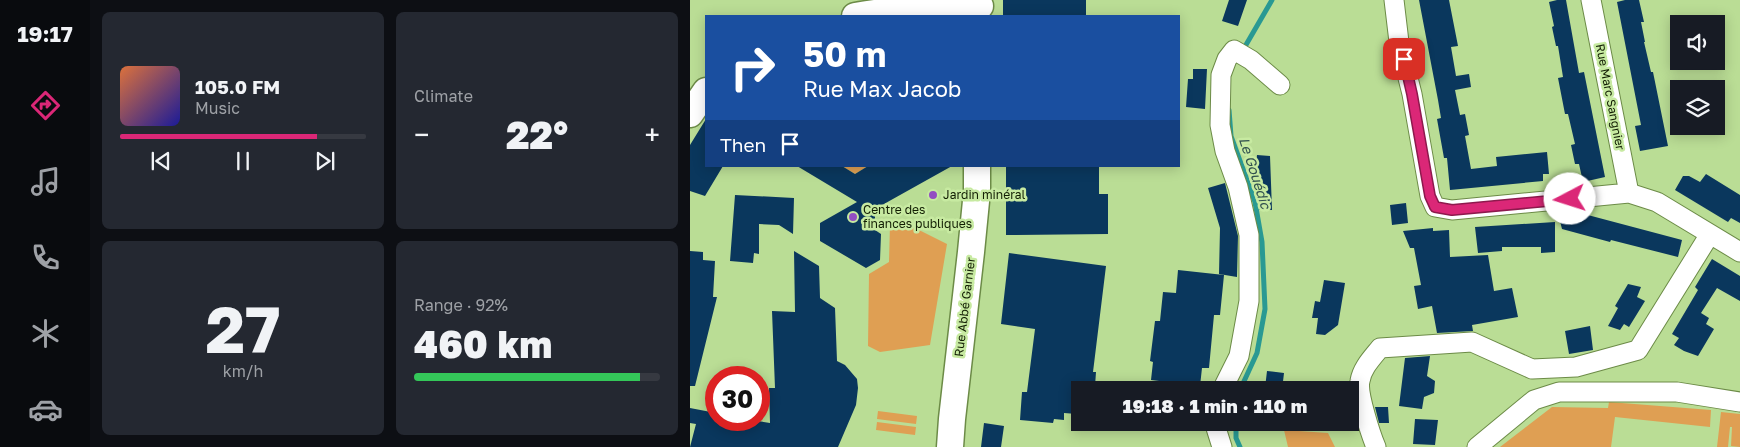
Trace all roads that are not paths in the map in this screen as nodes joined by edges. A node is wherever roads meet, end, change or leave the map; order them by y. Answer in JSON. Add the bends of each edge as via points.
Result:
{"nodes":[{"id":1,"x":1394,"y":0,"type":"edge"},
{"id":2,"x":1591,"y":0,"type":"edge"},
{"id":3,"x":980,"y":7,"type":"edge"},
{"id":4,"x":862,"y":15,"type":"edge"},
{"id":5,"x":1280,"y":85,"type":"dead end"},
{"id":6,"x":705,"y":92,"type":"edge"},
{"id":7,"x":690,"y":114,"type":"edge"},
{"id":8,"x":977,"y":167,"type":"edge"},
{"id":9,"x":1629,"y":194,"type":"junction"},
{"id":10,"x":1710,"y":234,"type":"junction"},
{"id":11,"x":1740,"y":252,"type":"edge"},
{"id":12,"x":1226,"y":381,"type":"edge"},
{"id":13,"x":1740,"y":402,"type":"edge"},
{"id":14,"x":1217,"y":431,"type":"edge"},
{"id":15,"x":950,"y":447,"type":"edge"},
{"id":16,"x":1222,"y":447,"type":"edge"},
{"id":17,"x":1376,"y":447,"type":"edge"},
{"id":18,"x":1477,"y":447,"type":"edge"}],
"edges":[{"from":1,"to":9,"type":"street","via":[[1399,42],[1430,196],[1435,207],[1452,210]]},
{"from":2,"to":9,"type":"street","name":"Rue Marc Sangnier"},
{"from":3,"to":4,"type":"main road","via":[[944,6]]},
{"from":5,"to":12,"type":"street","via":[[1242,55],[1227,59],[1221,75],[1220,125],[1249,235],[1249,301],[1239,356]]},
{"from":6,"to":7,"type":"main road"},
{"from":8,"to":15,"type":"main road","name":"Rue Abbé Garnier","via":[[975,219]]},
{"from":9,"to":10,"type":"street","via":[[1657,202]]},
{"from":10,"to":11,"type":"street"},
{"from":10,"to":17,"type":"street","via":[[1638,350],[1576,367],[1532,369],[1472,342],[1380,348],[1366,366],[1359,383]]},
{"from":13,"to":18,"type":"street","via":[[1677,392],[1559,392],[1534,400]]},
{"from":14,"to":16,"type":"street"}]}
